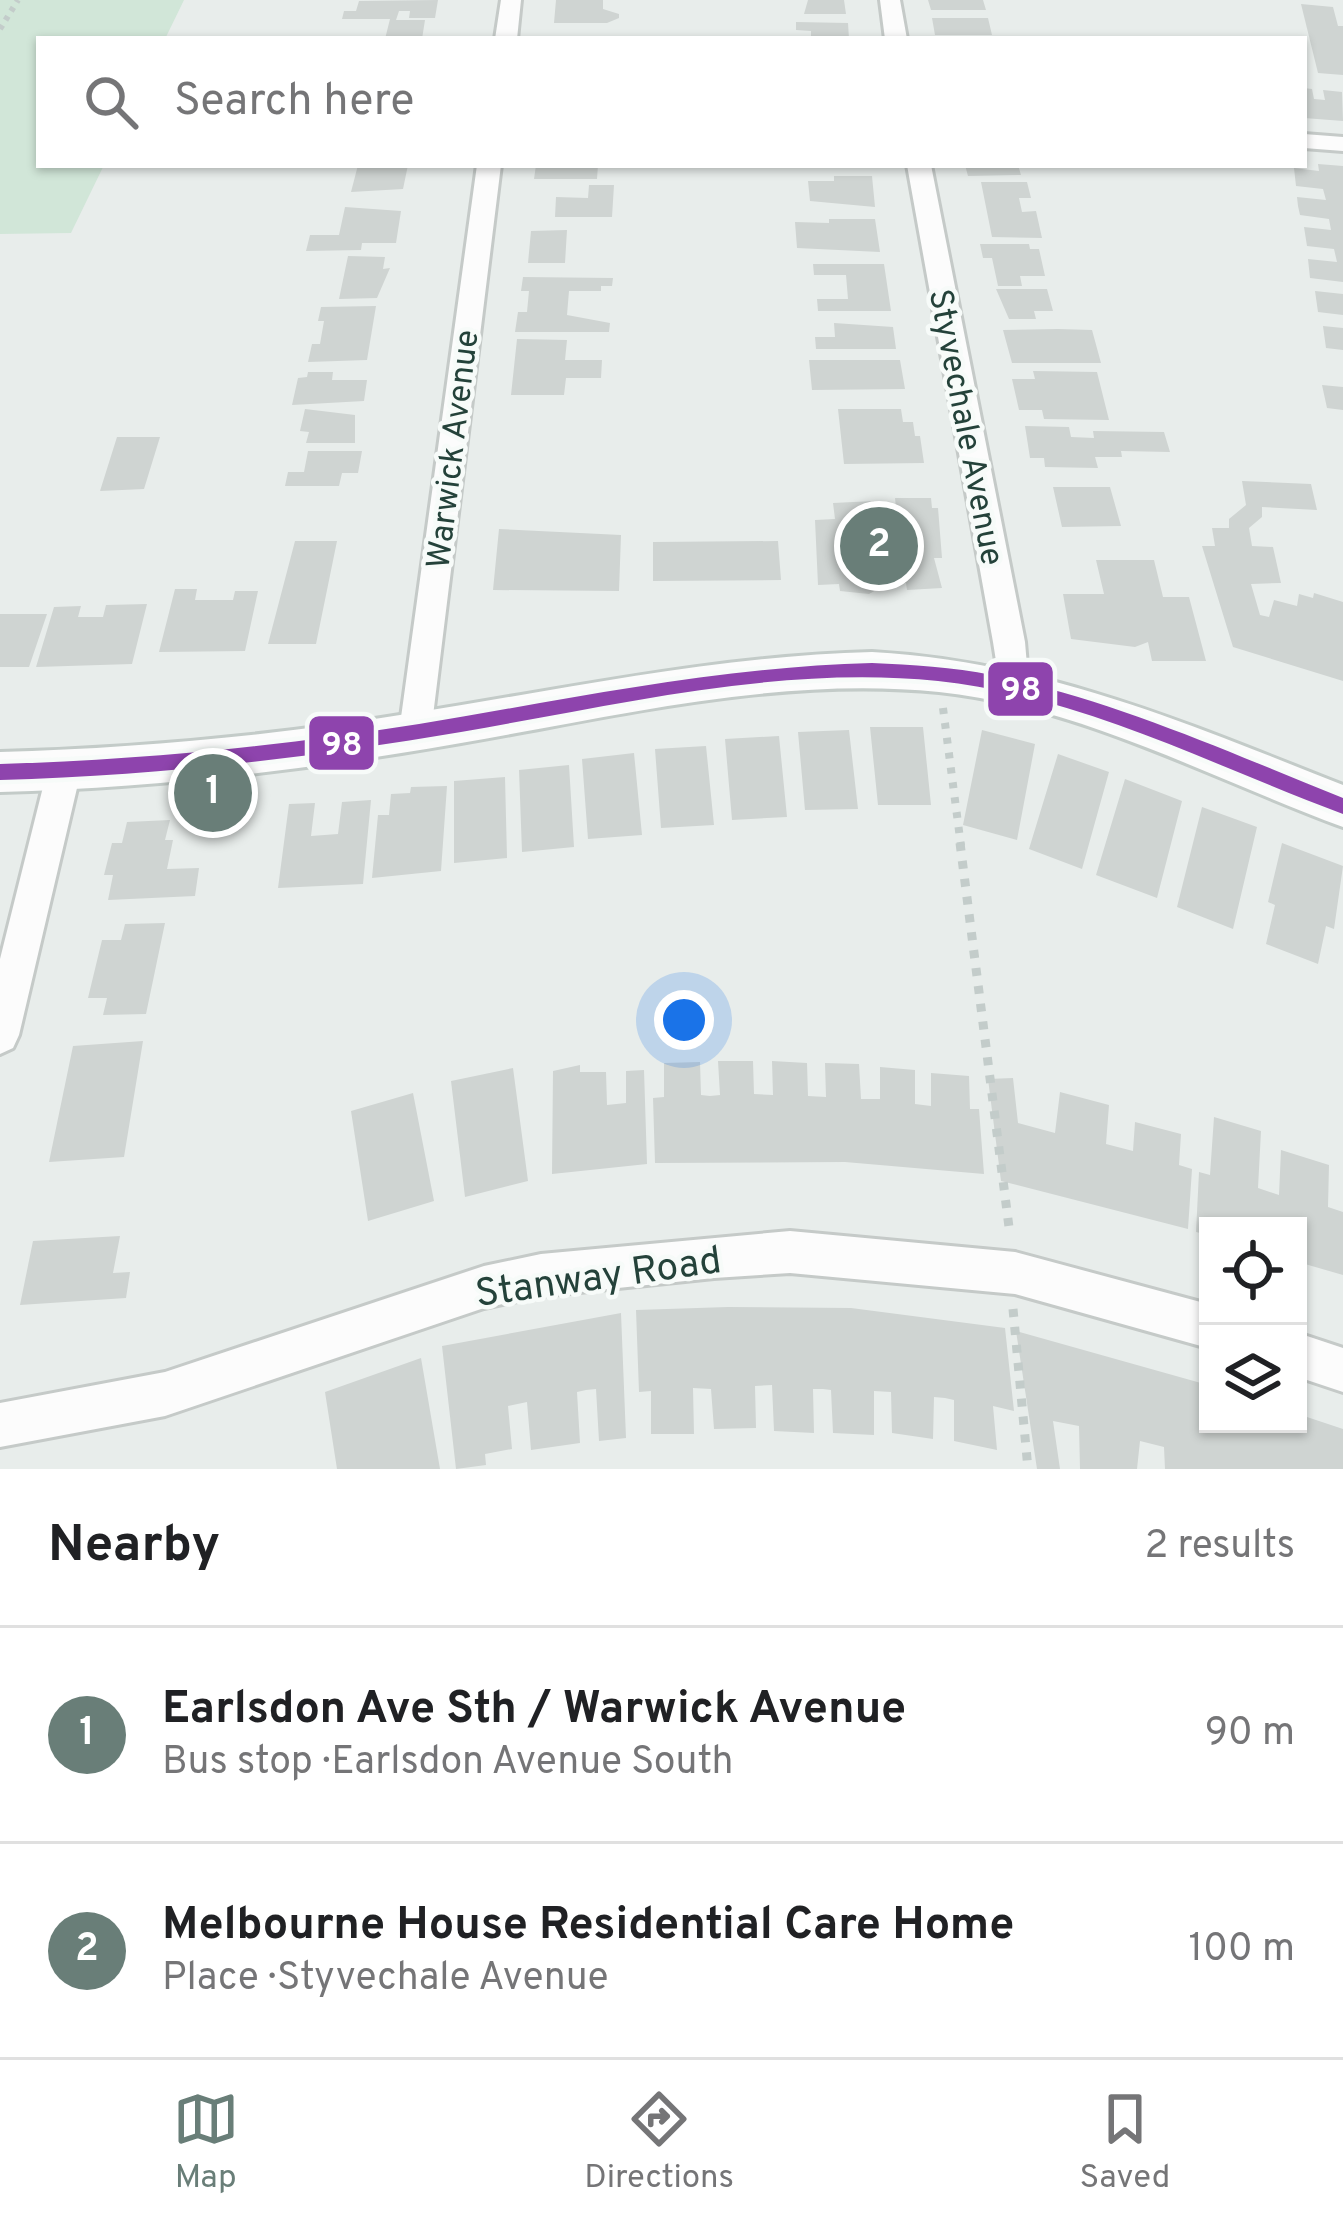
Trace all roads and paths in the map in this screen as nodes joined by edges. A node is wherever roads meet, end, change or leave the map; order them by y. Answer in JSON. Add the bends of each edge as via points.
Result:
{"nodes":[{"id":1,"x":18,"y":0,"type":"edge"},
{"id":2,"x":511,"y":0,"type":"edge"},
{"id":3,"x":890,"y":0,"type":"edge"},
{"id":4,"x":0,"y":29,"type":"edge"},
{"id":5,"x":506,"y":36,"type":"edge"},
{"id":6,"x":896,"y":36,"type":"edge"},
{"id":7,"x":1307,"y":141,"type":"edge"},
{"id":8,"x":1343,"y":145,"type":"edge"},
{"id":9,"x":489,"y":168,"type":"edge"},
{"id":10,"x":921,"y":168,"type":"edge"},
{"id":11,"x":938,"y":674,"type":"junction"},
{"id":12,"x":1013,"y":688,"type":"junction"},
{"id":13,"x":416,"y":732,"type":"junction"},
{"id":14,"x":64,"y":771,"type":"junction"},
{"id":15,"x":0,"y":772,"type":"edge"},
{"id":16,"x":1343,"y":806,"type":"edge"},
{"id":17,"x":0,"y":1035,"type":"edge"},
{"id":18,"x":1015,"y":1274,"type":"junction"},
{"id":19,"x":1204,"y":1325,"type":"edge"},
{"id":20,"x":1307,"y":1358,"type":"edge"},
{"id":21,"x":1343,"y":1370,"type":"edge"},
{"id":22,"x":0,"y":1425,"type":"edge"},
{"id":23,"x":1028,"y":1469,"type":"edge"}],
"edges":[{"from":1,"to":4,"type":"path"},
{"from":2,"to":5,"type":"street"},
{"from":3,"to":6,"type":"street"},
{"from":7,"to":8,"type":"street"},
{"from":9,"to":13,"type":"street","name":"Warwick Avenue"},
{"from":10,"to":12,"type":"street","name":"Styvechale Avenue"},
{"from":11,"to":12,"type":"main road"},
{"from":11,"to":13,"type":"main road","via":[[773,673]]},
{"from":11,"to":18,"type":"path"},
{"from":12,"to":16,"type":"main road"},
{"from":13,"to":14,"type":"main road","via":[[224,760]]},
{"from":14,"to":15,"type":"main road"},
{"from":14,"to":17,"type":"street"},
{"from":18,"to":19,"type":"street","name":"Stanway Road"},
{"from":18,"to":22,"type":"street","name":"Stanway Road","via":[[790,1252],[541,1275],[420,1305],[165,1394]]},
{"from":18,"to":23,"type":"path","via":[[1012,1330]]},
{"from":20,"to":21,"type":"street"}]}
